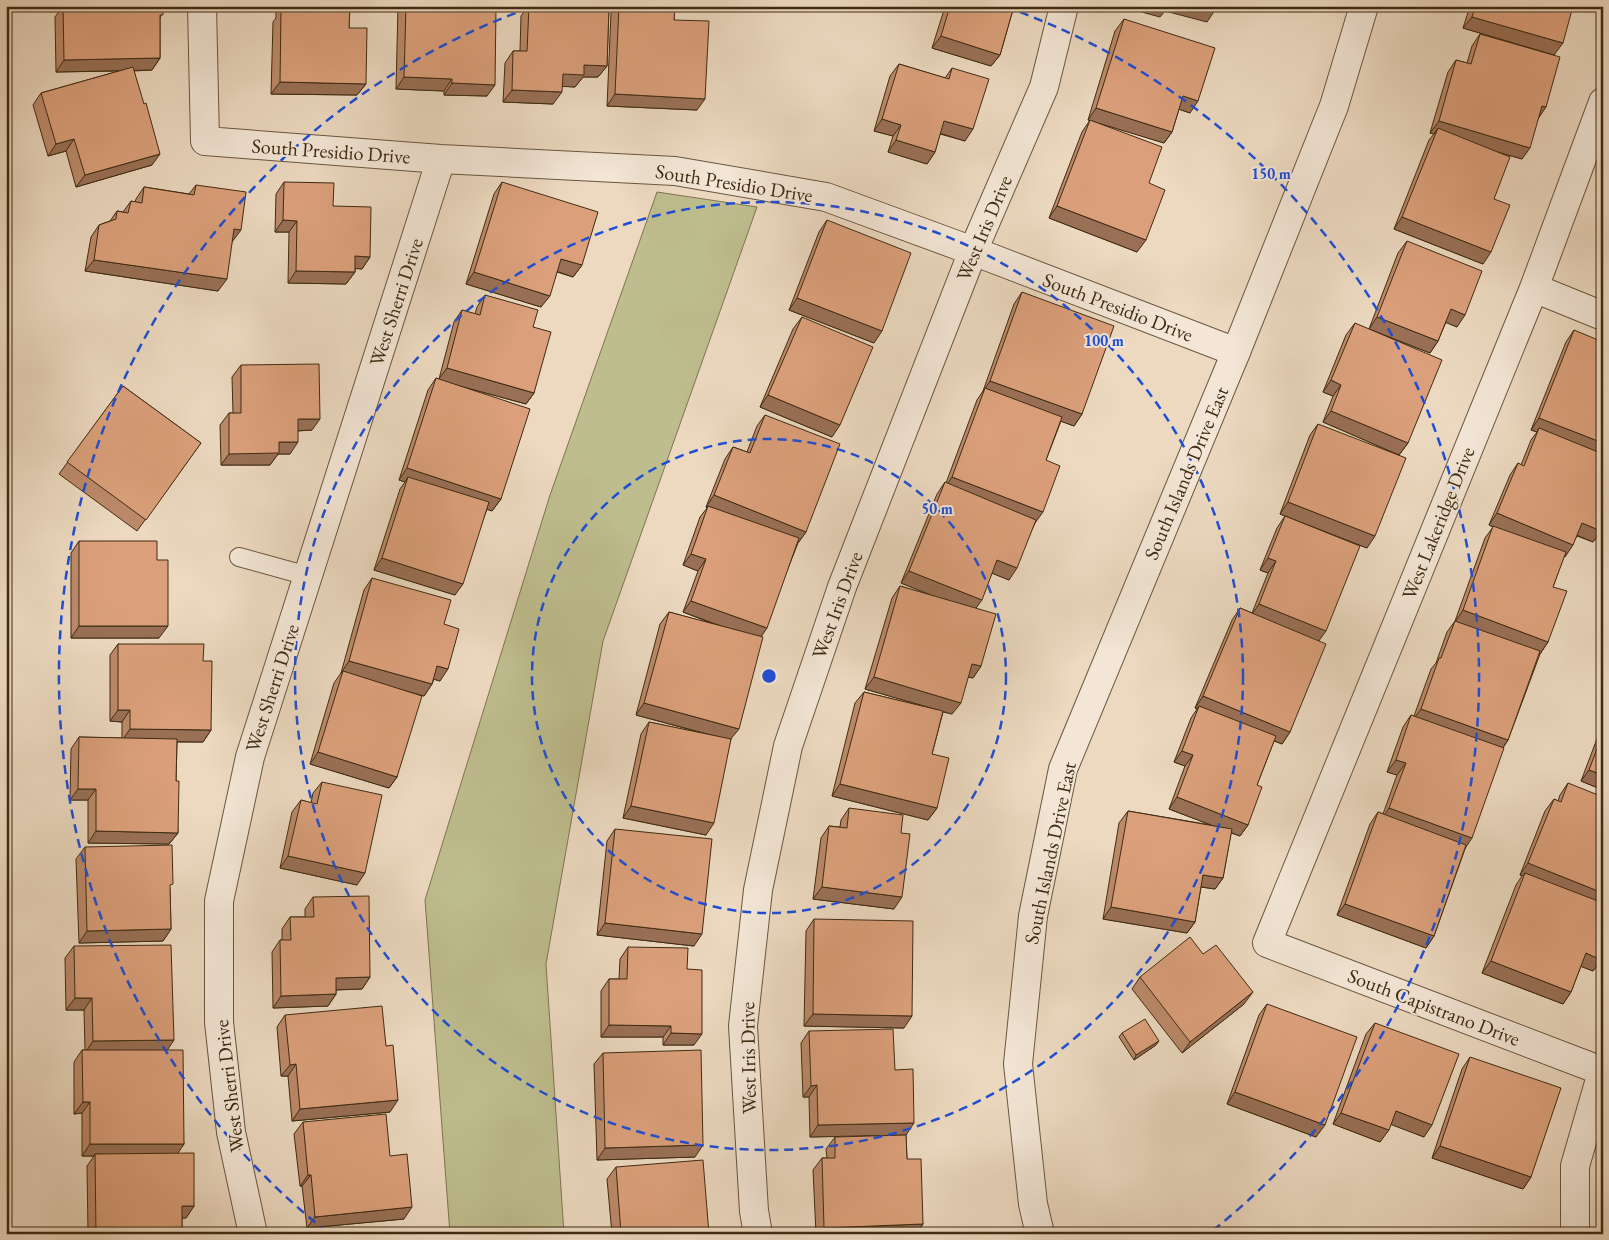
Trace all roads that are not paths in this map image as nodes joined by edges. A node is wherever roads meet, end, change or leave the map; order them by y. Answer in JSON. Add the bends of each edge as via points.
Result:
{"nodes":[{"id":1,"x":202,"y":6,"type":"edge"},
{"id":2,"x":1064,"y":6,"type":"edge"},
{"id":3,"x":1364,"y":6,"type":"edge"},
{"id":4,"x":1603,"y":102,"type":"edge"},
{"id":5,"x":442,"y":159,"type":"junction"},
{"id":6,"x":974,"y":251,"type":"junction"},
{"id":7,"x":1534,"y":288,"type":"junction"},
{"id":8,"x":1603,"y":316,"type":"edge"},
{"id":9,"x":1236,"y":352,"type":"junction"},
{"id":10,"x":239,"y":557,"type":"dead end"},
{"id":11,"x":308,"y":576,"type":"junction"},
{"id":12,"x":1266,"y":943,"type":"joint"},
{"id":13,"x":1602,"y":1070,"type":"edge"},
{"id":14,"x":253,"y":1234,"type":"edge"},
{"id":15,"x":758,"y":1234,"type":"edge"},
{"id":16,"x":1040,"y":1234,"type":"edge"},
{"id":17,"x":1575,"y":1234,"type":"edge"}],
"edges":[{"from":1,"to":5,"type":"street","name":"South Presidio Drive","via":[[205,141]]},
{"from":2,"to":6,"type":"street","name":"West Iris Drive","via":[[1044,88]]},
{"from":3,"to":9,"type":"street","name":"South Islands Drive East","via":[[1334,106]]},
{"from":4,"to":7,"type":"street","name":"West Lakeridge Drive"},
{"from":5,"to":6,"type":"street","name":"South Presidio Drive","via":[[685,172],[826,197]]},
{"from":5,"to":11,"type":"street","name":"West Sherri Drive"},
{"from":6,"to":9,"type":"street","name":"South Presidio Drive"},
{"from":6,"to":15,"type":"street","name":"West Iris Drive","via":[[842,587],[788,746],[758,890],[743,1026]]},
{"from":7,"to":8,"type":"street"},
{"from":7,"to":12,"type":"street","name":"West Lakeridge Drive"},
{"from":9,"to":16,"type":"street","name":"South Islands Drive East","via":[[1063,769],[1033,916],[1018,1064],[1033,1204]]},
{"from":10,"to":11,"type":"lane"},
{"from":11,"to":14,"type":"street","name":"West Sherri Drive","via":[[250,757],[219,901],[219,1022],[231,1132]]},
{"from":12,"to":13,"type":"street","name":"South Capistrano Drive"},
{"from":13,"to":17,"type":"street","via":[[1575,1166]]}]}
